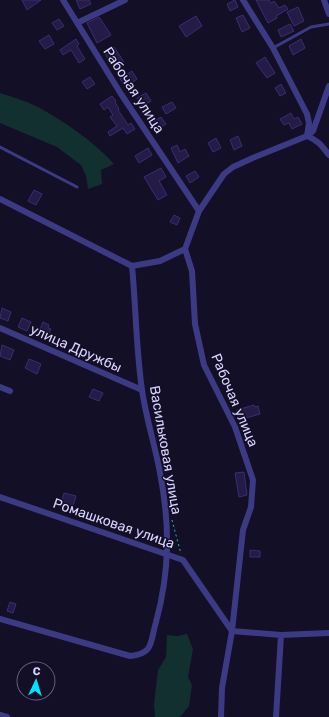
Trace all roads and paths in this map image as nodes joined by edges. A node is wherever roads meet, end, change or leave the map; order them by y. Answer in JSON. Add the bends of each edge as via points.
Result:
{"nodes":[{"id":1,"x":63,"y":0,"type":"edge"},
{"id":2,"x":125,"y":0,"type":"edge"},
{"id":3,"x":243,"y":0,"type":"edge"},
{"id":4,"x":324,"y":0,"type":"edge"},
{"id":5,"x":329,"y":14,"type":"edge"},
{"id":6,"x":77,"y":23,"type":"junction"},
{"id":7,"x":329,"y":24,"type":"edge"},
{"id":8,"x":273,"y":48,"type":"junction"},
{"id":9,"x":329,"y":86,"type":"edge"},
{"id":10,"x":306,"y":136,"type":"junction"},
{"id":11,"x":0,"y":147,"type":"edge"},
{"id":12,"x":329,"y":155,"type":"edge"},
{"id":13,"x":77,"y":187,"type":"dead end"},
{"id":14,"x":0,"y":199,"type":"edge"},
{"id":15,"x":199,"y":211,"type":"junction"},
{"id":16,"x":184,"y":250,"type":"junction"},
{"id":17,"x":132,"y":266,"type":"junction"},
{"id":18,"x":0,"y":328,"type":"edge"},
{"id":19,"x":0,"y":387,"type":"edge"},
{"id":20,"x":142,"y":390,"type":"junction"},
{"id":21,"x":10,"y":391,"type":"dead end"},
{"id":22,"x":0,"y":497,"type":"edge"},
{"id":23,"x":168,"y":554,"type":"junction"},
{"id":24,"x":0,"y":619,"type":"edge"},
{"id":25,"x":232,"y":631,"type":"junction"},
{"id":26,"x":329,"y":633,"type":"edge"},
{"id":27,"x":281,"y":635,"type":"junction"},
{"id":28,"x":221,"y":717,"type":"edge"},
{"id":29,"x":276,"y":717,"type":"edge"}],
"edges":[{"from":1,"to":6,"type":"street","name":"Рабочая улица"},
{"from":2,"to":6,"type":"street"},
{"from":3,"to":8,"type":"street"},
{"from":4,"to":5,"type":"street"},
{"from":6,"to":15,"type":"street","name":"Рабочая улица"},
{"from":7,"to":8,"type":"lane","via":[[311,27]]},
{"from":8,"to":10,"type":"street","via":[[307,114],[309,123]]},
{"from":9,"to":10,"type":"street","via":[[313,131]]},
{"from":10,"to":12,"type":"street","via":[[315,139]]},
{"from":10,"to":15,"type":"street","via":[[233,167],[224,174]]},
{"from":11,"to":13,"type":"lane"},
{"from":14,"to":17,"type":"street"},
{"from":15,"to":16,"type":"street"},
{"from":16,"to":17,"type":"street","via":[[160,261]]},
{"from":16,"to":25,"type":"street","name":"Рабочая улица","via":[[192,271],[195,324],[204,365],[235,427],[253,480],[251,507],[243,530]]},
{"from":17,"to":20,"type":"street","name":"Васильковая улица"},
{"from":18,"to":20,"type":"street","name":"улица Дружбы"},
{"from":19,"to":21,"type":"street"},
{"from":20,"to":23,"type":"street","name":"Васильковая улица","via":[[160,474],[167,523]]},
{"from":22,"to":23,"type":"street","name":"Ромашковая улица"},
{"from":23,"to":24,"type":"street","name":"Васильковая улица","via":[[160,606],[148,650],[142,655],[130,656]]},
{"from":23,"to":25,"type":"street","name":"Ромашковая улица","via":[[183,560]]},
{"from":25,"to":27,"type":"street"},
{"from":25,"to":28,"type":"street","name":"Рабочая улица","via":[[222,688]]},
{"from":26,"to":27,"type":"street"},
{"from":27,"to":29,"type":"street"}]}
